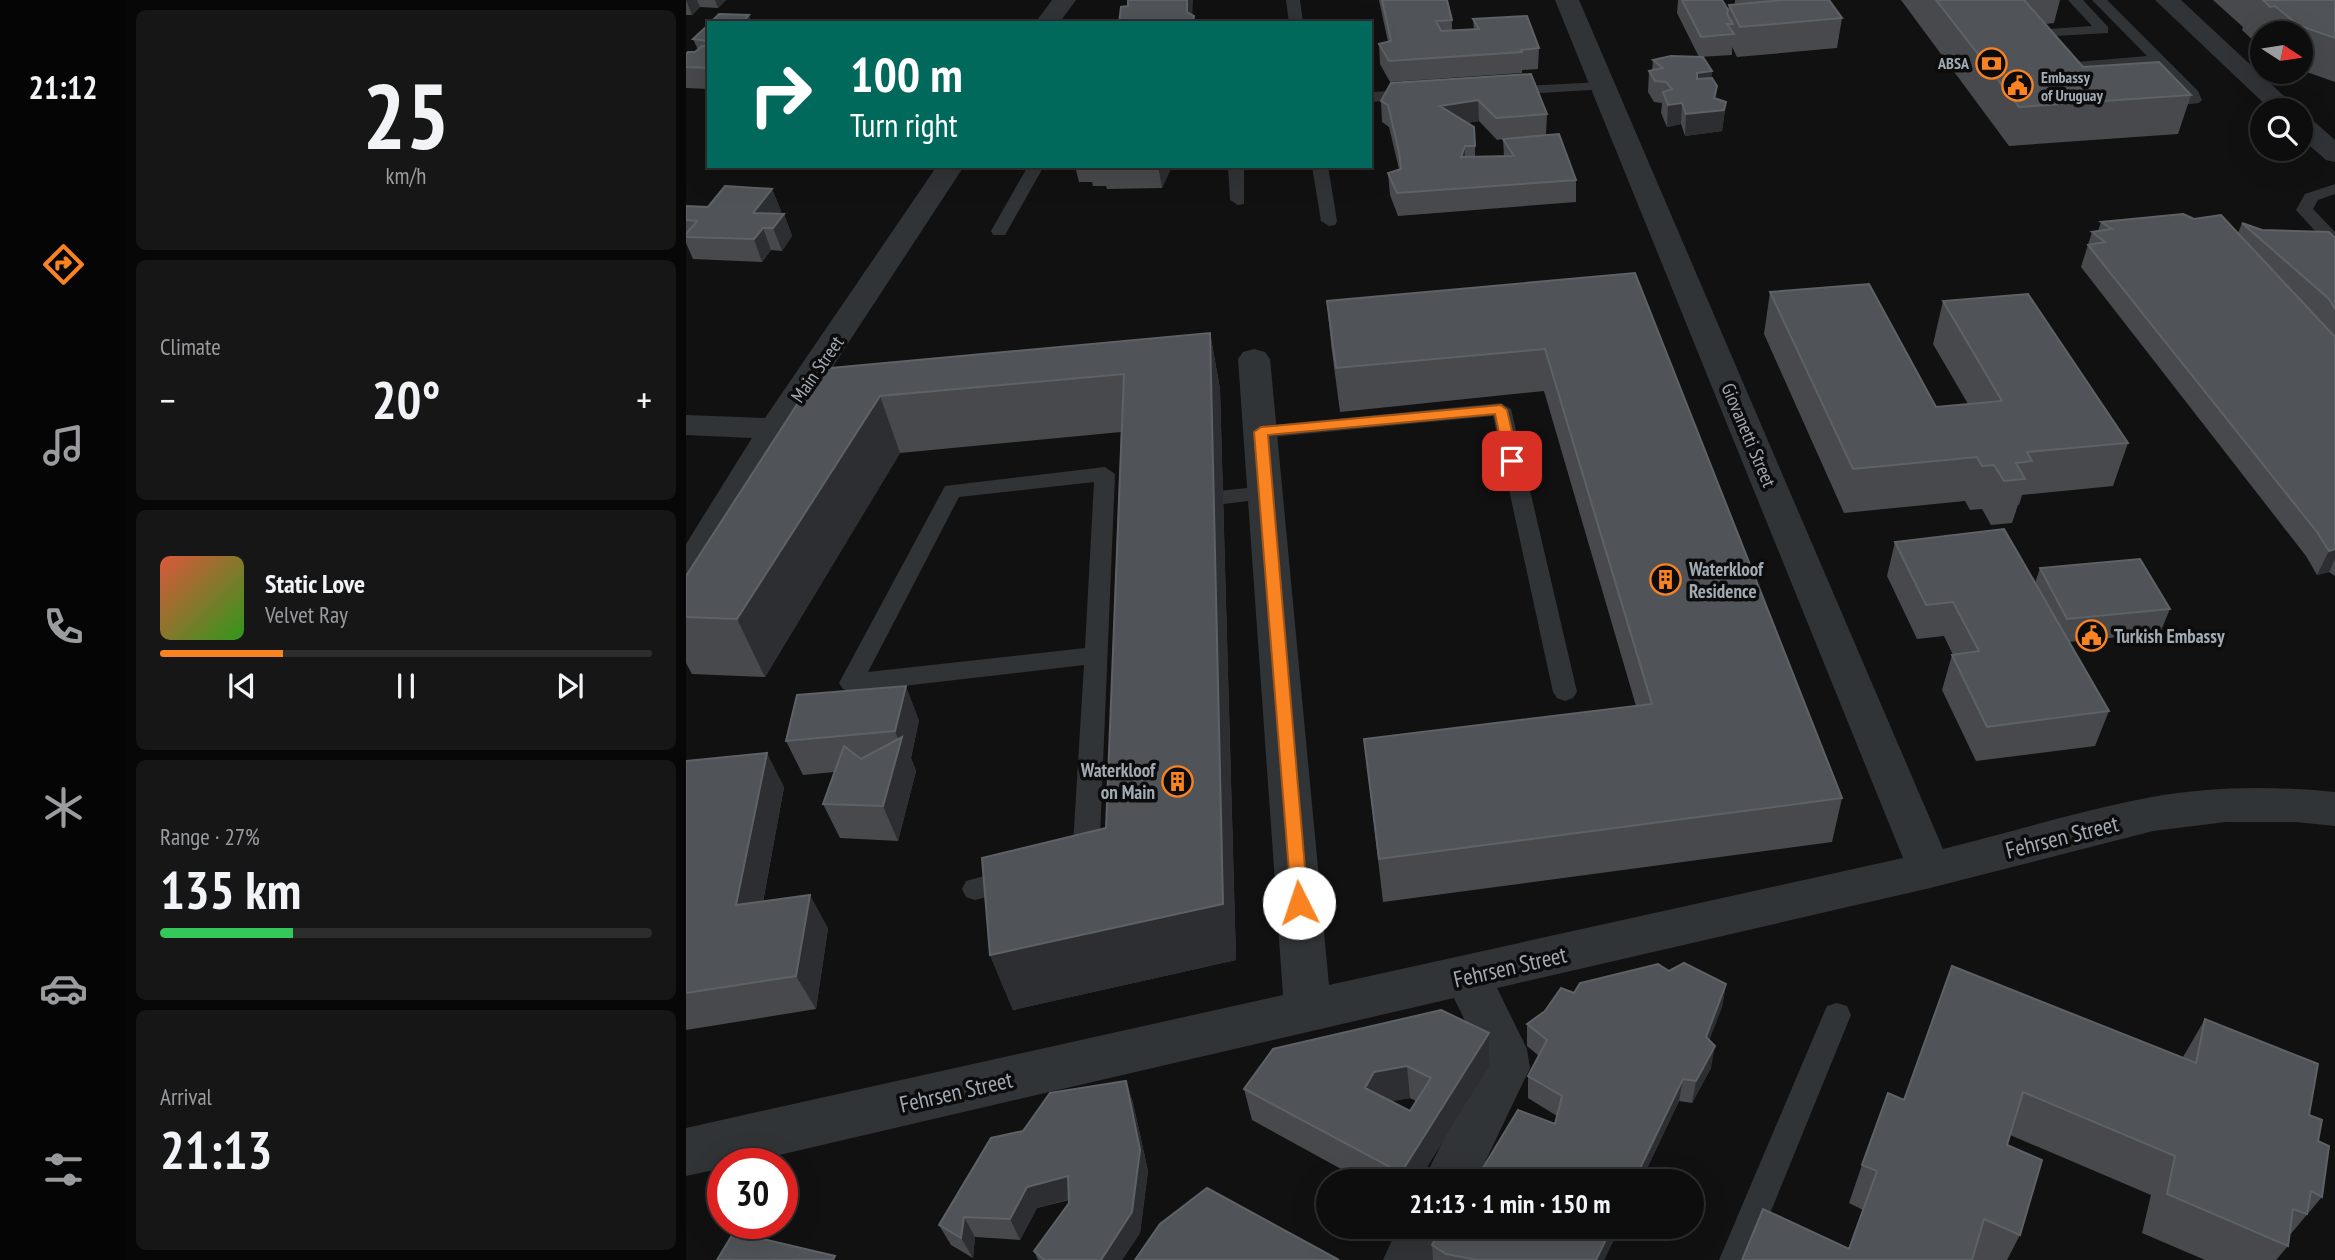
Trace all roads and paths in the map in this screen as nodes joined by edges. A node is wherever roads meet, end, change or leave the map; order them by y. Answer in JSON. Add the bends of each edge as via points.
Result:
{"nodes":[{"id":1,"x":1064,"y":0,"type":"edge"},
{"id":2,"x":1293,"y":0,"type":"edge"},
{"id":3,"x":1567,"y":0,"type":"edge"},
{"id":4,"x":2074,"y":0,"type":"edge"},
{"id":5,"x":2099,"y":0,"type":"edge"},
{"id":6,"x":2167,"y":0,"type":"edge"},
{"id":7,"x":1048,"y":21,"type":"edge"},
{"id":8,"x":1296,"y":21,"type":"edge"},
{"id":9,"x":2127,"y":28,"type":"junction"},
{"id":10,"x":2104,"y":30,"type":"junction"},
{"id":11,"x":2018,"y":35,"type":"edge"},
{"id":12,"x":2158,"y":60,"type":"junction"},
{"id":13,"x":2046,"y":69,"type":"edge"},
{"id":14,"x":1603,"y":86,"type":"junction"},
{"id":15,"x":1494,"y":91,"type":"edge"},
{"id":16,"x":1425,"y":94,"type":"edge"},
{"id":17,"x":1372,"y":97,"type":"edge"},
{"id":18,"x":2273,"y":98,"type":"edge"},
{"id":19,"x":2169,"y":104,"type":"edge"},
{"id":20,"x":2313,"y":135,"type":"edge"},
{"id":21,"x":2335,"y":154,"type":"edge"},
{"id":22,"x":950,"y":168,"type":"edge"},
{"id":23,"x":1035,"y":168,"type":"edge"},
{"id":24,"x":1236,"y":168,"type":"edge"},
{"id":25,"x":1320,"y":168,"type":"edge"},
{"id":26,"x":2335,"y":189,"type":"edge"},
{"id":27,"x":1238,"y":200,"type":"dead end"},
{"id":28,"x":1329,"y":221,"type":"dead end"},
{"id":29,"x":999,"y":231,"type":"dead end"},
{"id":30,"x":2334,"y":241,"type":"edge"},
{"id":31,"x":2304,"y":243,"type":"edge"},
{"id":32,"x":1254,"y":359,"type":"dead end"},
{"id":33,"x":686,"y":425,"type":"edge"},
{"id":34,"x":775,"y":429,"type":"junction"},
{"id":35,"x":1261,"y":432,"type":"junction"},
{"id":36,"x":1265,"y":493,"type":"junction"},
{"id":37,"x":1170,"y":503,"type":"edge"},
{"id":38,"x":686,"y":573,"type":"edge"},
{"id":39,"x":1096,"y":655,"type":"junction"},
{"id":40,"x":1566,"y":692,"type":"dead end"},
{"id":41,"x":2335,"y":809,"type":"edge"},
{"id":42,"x":1930,"y":870,"type":"junction"},
{"id":43,"x":975,"y":889,"type":"dead end"},
{"id":44,"x":1467,"y":976,"type":"junction"},
{"id":45,"x":1308,"y":1013,"type":"junction"},
{"id":46,"x":1837,"y":1015,"type":"dead end"},
{"id":47,"x":686,"y":1152,"type":"edge"},
{"id":48,"x":1455,"y":1169,"type":"edge"},
{"id":49,"x":1420,"y":1239,"type":"edge"},
{"id":50,"x":1410,"y":1260,"type":"edge"},
{"id":51,"x":1734,"y":1260,"type":"edge"}],
"edges":[{"from":1,"to":7,"type":"street"},
{"from":2,"to":8,"type":"lane"},
{"from":3,"to":14,"type":"street","name":"Giovanetti Street"},
{"from":4,"to":10,"type":"lane"},
{"from":5,"to":9,"type":"lane"},
{"from":6,"to":18,"type":"street"},
{"from":9,"to":10,"type":"lane"},
{"from":9,"to":12,"type":"lane"},
{"from":10,"to":11,"type":"lane"},
{"from":12,"to":13,"type":"lane"},
{"from":12,"to":19,"type":"lane","via":[[2193,94],[2194,100]]},
{"from":14,"to":15,"type":"lane"},
{"from":14,"to":42,"type":"street","name":"Giovanetti Street"},
{"from":16,"to":17,"type":"lane"},
{"from":20,"to":21,"type":"street"},
{"from":22,"to":34,"type":"street","name":"Main Street"},
{"from":23,"to":29,"type":"lane"},
{"from":24,"to":27,"type":"lane"},
{"from":25,"to":28,"type":"lane"},
{"from":26,"to":30,"type":"lane","via":[[2311,197],[2304,210]]},
{"from":30,"to":31,"type":"lane"},
{"from":32,"to":35,"type":"street"},
{"from":33,"to":34,"type":"street"},
{"from":34,"to":38,"type":"street","name":"Main Street"},
{"from":35,"to":36,"type":"street"},
{"from":35,"to":40,"type":"lane","via":[[1501,410]]},
{"from":36,"to":37,"type":"lane"},
{"from":36,"to":45,"type":"street"},
{"from":39,"to":39,"type":"lane","via":[[1114,509],[1105,474],[952,491],[852,683]]},
{"from":39,"to":43,"type":"lane","via":[[1086,861]]},
{"from":41,"to":42,"type":"street","name":"Fehrsen Street","via":[[2268,804],[2188,808]]},
{"from":42,"to":44,"type":"street","name":"Fehrsen Street"},
{"from":44,"to":45,"type":"street","name":"Fehrsen Street"},
{"from":44,"to":48,"type":"street","via":[[1503,1049],[1505,1068]]},
{"from":45,"to":47,"type":"street","name":"Fehrsen Street"},
{"from":46,"to":51,"type":"lane"},
{"from":49,"to":50,"type":"street"}]}
